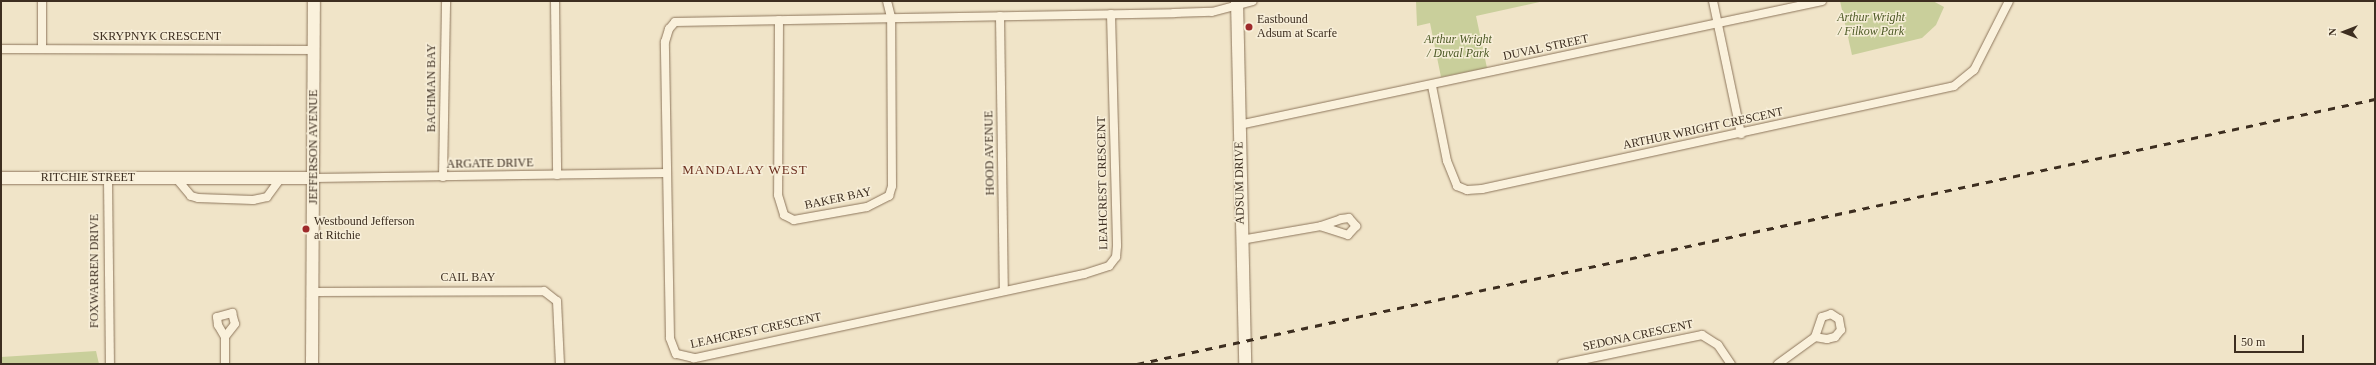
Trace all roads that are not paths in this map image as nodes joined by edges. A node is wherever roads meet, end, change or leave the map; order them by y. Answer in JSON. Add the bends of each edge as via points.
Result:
{"nodes":[{"id":1,"x":42,"y":1,"type":"edge"},
{"id":2,"x":314,"y":1,"type":"edge"},
{"id":3,"x":446,"y":1,"type":"edge"},
{"id":4,"x":555,"y":1,"type":"edge"},
{"id":5,"x":887,"y":1,"type":"edge"},
{"id":6,"x":1253,"y":1,"type":"edge"},
{"id":7,"x":1713,"y":1,"type":"edge"},
{"id":8,"x":1822,"y":1,"type":"edge"},
{"id":9,"x":2009,"y":1,"type":"edge"},
{"id":10,"x":1237,"y":3,"type":"edge"},
{"id":11,"x":1111,"y":14,"type":"junction"},
{"id":12,"x":1000,"y":16,"type":"junction"},
{"id":13,"x":891,"y":17,"type":"junction"},
{"id":14,"x":779,"y":20,"type":"junction"},
{"id":15,"x":1718,"y":24,"type":"junction"},
{"id":16,"x":1,"y":49,"type":"edge"},
{"id":17,"x":42,"y":49,"type":"junction"},
{"id":18,"x":314,"y":50,"type":"junction"},
{"id":19,"x":1432,"y":86,"type":"junction"},
{"id":20,"x":1239,"y":125,"type":"junction"},
{"id":21,"x":1741,"y":134,"type":"junction"},
{"id":22,"x":667,"y":173,"type":"junction"},
{"id":23,"x":557,"y":175,"type":"junction"},
{"id":24,"x":443,"y":177,"type":"junction"},
{"id":25,"x":1,"y":178,"type":"edge"},
{"id":26,"x":108,"y":178,"type":"junction"},
{"id":27,"x":176,"y":178,"type":"junction"},
{"id":28,"x":281,"y":178,"type":"junction"},
{"id":29,"x":314,"y":178,"type":"junction"},
{"id":30,"x":1321,"y":226,"type":"dead end"},
{"id":31,"x":1241,"y":240,"type":"junction"},
{"id":32,"x":1004,"y":290,"type":"junction"},
{"id":33,"x":313,"y":292,"type":"junction"},
{"id":34,"x":225,"y":337,"type":"dead end"},
{"id":35,"x":1815,"y":337,"type":"dead end"},
{"id":36,"x":1577,"y":362,"type":"edge"},
{"id":37,"x":110,"y":364,"type":"edge"},
{"id":38,"x":225,"y":364,"type":"edge"},
{"id":39,"x":312,"y":364,"type":"edge"},
{"id":40,"x":560,"y":364,"type":"edge"},
{"id":41,"x":1245,"y":364,"type":"edge"},
{"id":42,"x":1562,"y":364,"type":"edge"},
{"id":43,"x":1731,"y":364,"type":"edge"},
{"id":44,"x":1778,"y":364,"type":"edge"}],
"edges":[{"from":1,"to":17,"type":"street"},
{"from":2,"to":18,"type":"street","name":"JEFFERSON AVENUE"},
{"from":3,"to":24,"type":"street","name":"BACHMAN BAY"},
{"from":4,"to":23,"type":"street"},
{"from":5,"to":13,"type":"street"},
{"from":6,"to":10,"type":"street","name":"LEAHCREST CRESCENT"},
{"from":7,"to":15,"type":"street"},
{"from":8,"to":15,"type":"street"},
{"from":9,"to":21,"type":"street","name":"ARTHUR WRIGHT CRESCENT","via":[[1974,70],[1954,86]]},
{"from":10,"to":11,"type":"street","name":"LEAHCREST CRESCENT","via":[[1212,12]]},
{"from":10,"to":20,"type":"street","name":"ADSUM DRIVE"},
{"from":11,"to":12,"type":"street","name":"LEAHCREST CRESCENT"},
{"from":11,"to":32,"type":"street","name":"LEAHCREST CRESCENT","via":[[1116,258],[1109,266],[1099,270]]},
{"from":12,"to":13,"type":"street","name":"LEAHCREST CRESCENT"},
{"from":12,"to":32,"type":"street","name":"HOOD AVENUE"},
{"from":13,"to":14,"type":"street","name":"LEAHCREST CRESCENT"},
{"from":13,"to":14,"type":"street","name":"BAKER BAY","via":[[892,186],[889,196],[867,207],[794,220],[784,215],[778,195]]},
{"from":14,"to":22,"type":"street","name":"LEAHCREST CRESCENT","via":[[685,20],[675,22],[669,29],[665,42]]},
{"from":15,"to":19,"type":"street","name":"DUVAL STREET"},
{"from":15,"to":21,"type":"street"},
{"from":16,"to":17,"type":"street","name":"SKRYPNYK CRESCENT"},
{"from":17,"to":18,"type":"street","name":"SKRYPNYK CRESCENT"},
{"from":18,"to":29,"type":"street","name":"JEFFERSON AVENUE"},
{"from":19,"to":20,"type":"street","name":"DUVAL STREET"},
{"from":19,"to":21,"type":"street","name":"ARTHUR WRIGHT CRESCENT","via":[[1447,161],[1457,186],[1467,190]]},
{"from":20,"to":31,"type":"street","name":"ADSUM DRIVE"},
{"from":22,"to":23,"type":"street","name":"ARGATE DRIVE"},
{"from":22,"to":32,"type":"street","name":"LEAHCREST CRESCENT","via":[[670,338],[676,354],[685,358]]},
{"from":23,"to":24,"type":"street","name":"ARGATE DRIVE"},
{"from":24,"to":29,"type":"street","name":"ARGATE DRIVE"},
{"from":25,"to":26,"type":"street","name":"RITCHIE STREET"},
{"from":26,"to":27,"type":"street","name":"RITCHIE STREET"},
{"from":26,"to":37,"type":"street","name":"FOXWARREN DRIVE"},
{"from":27,"to":28,"type":"street","name":"RITCHIE STREET"},
{"from":27,"to":28,"type":"street","via":[[191,196],[246,200],[267,197]]},
{"from":28,"to":29,"type":"street","name":"RITCHIE STREET"},
{"from":29,"to":33,"type":"street","name":"JEFFERSON AVENUE"},
{"from":30,"to":31,"type":"street"},
{"from":31,"to":41,"type":"street","name":"ADSUM DRIVE"},
{"from":33,"to":39,"type":"street","name":"JEFFERSON AVENUE"},
{"from":33,"to":40,"type":"street","name":"CAIL BAY","via":[[544,291],[557,300]]},
{"from":34,"to":38,"type":"street"},
{"from":35,"to":44,"type":"street"},
{"from":36,"to":42,"type":"street","name":"SEDONA CRESCENT"},
{"from":36,"to":43,"type":"street","name":"SEDONA CRESCENT","via":[[1702,335],[1718,345]]}]}
